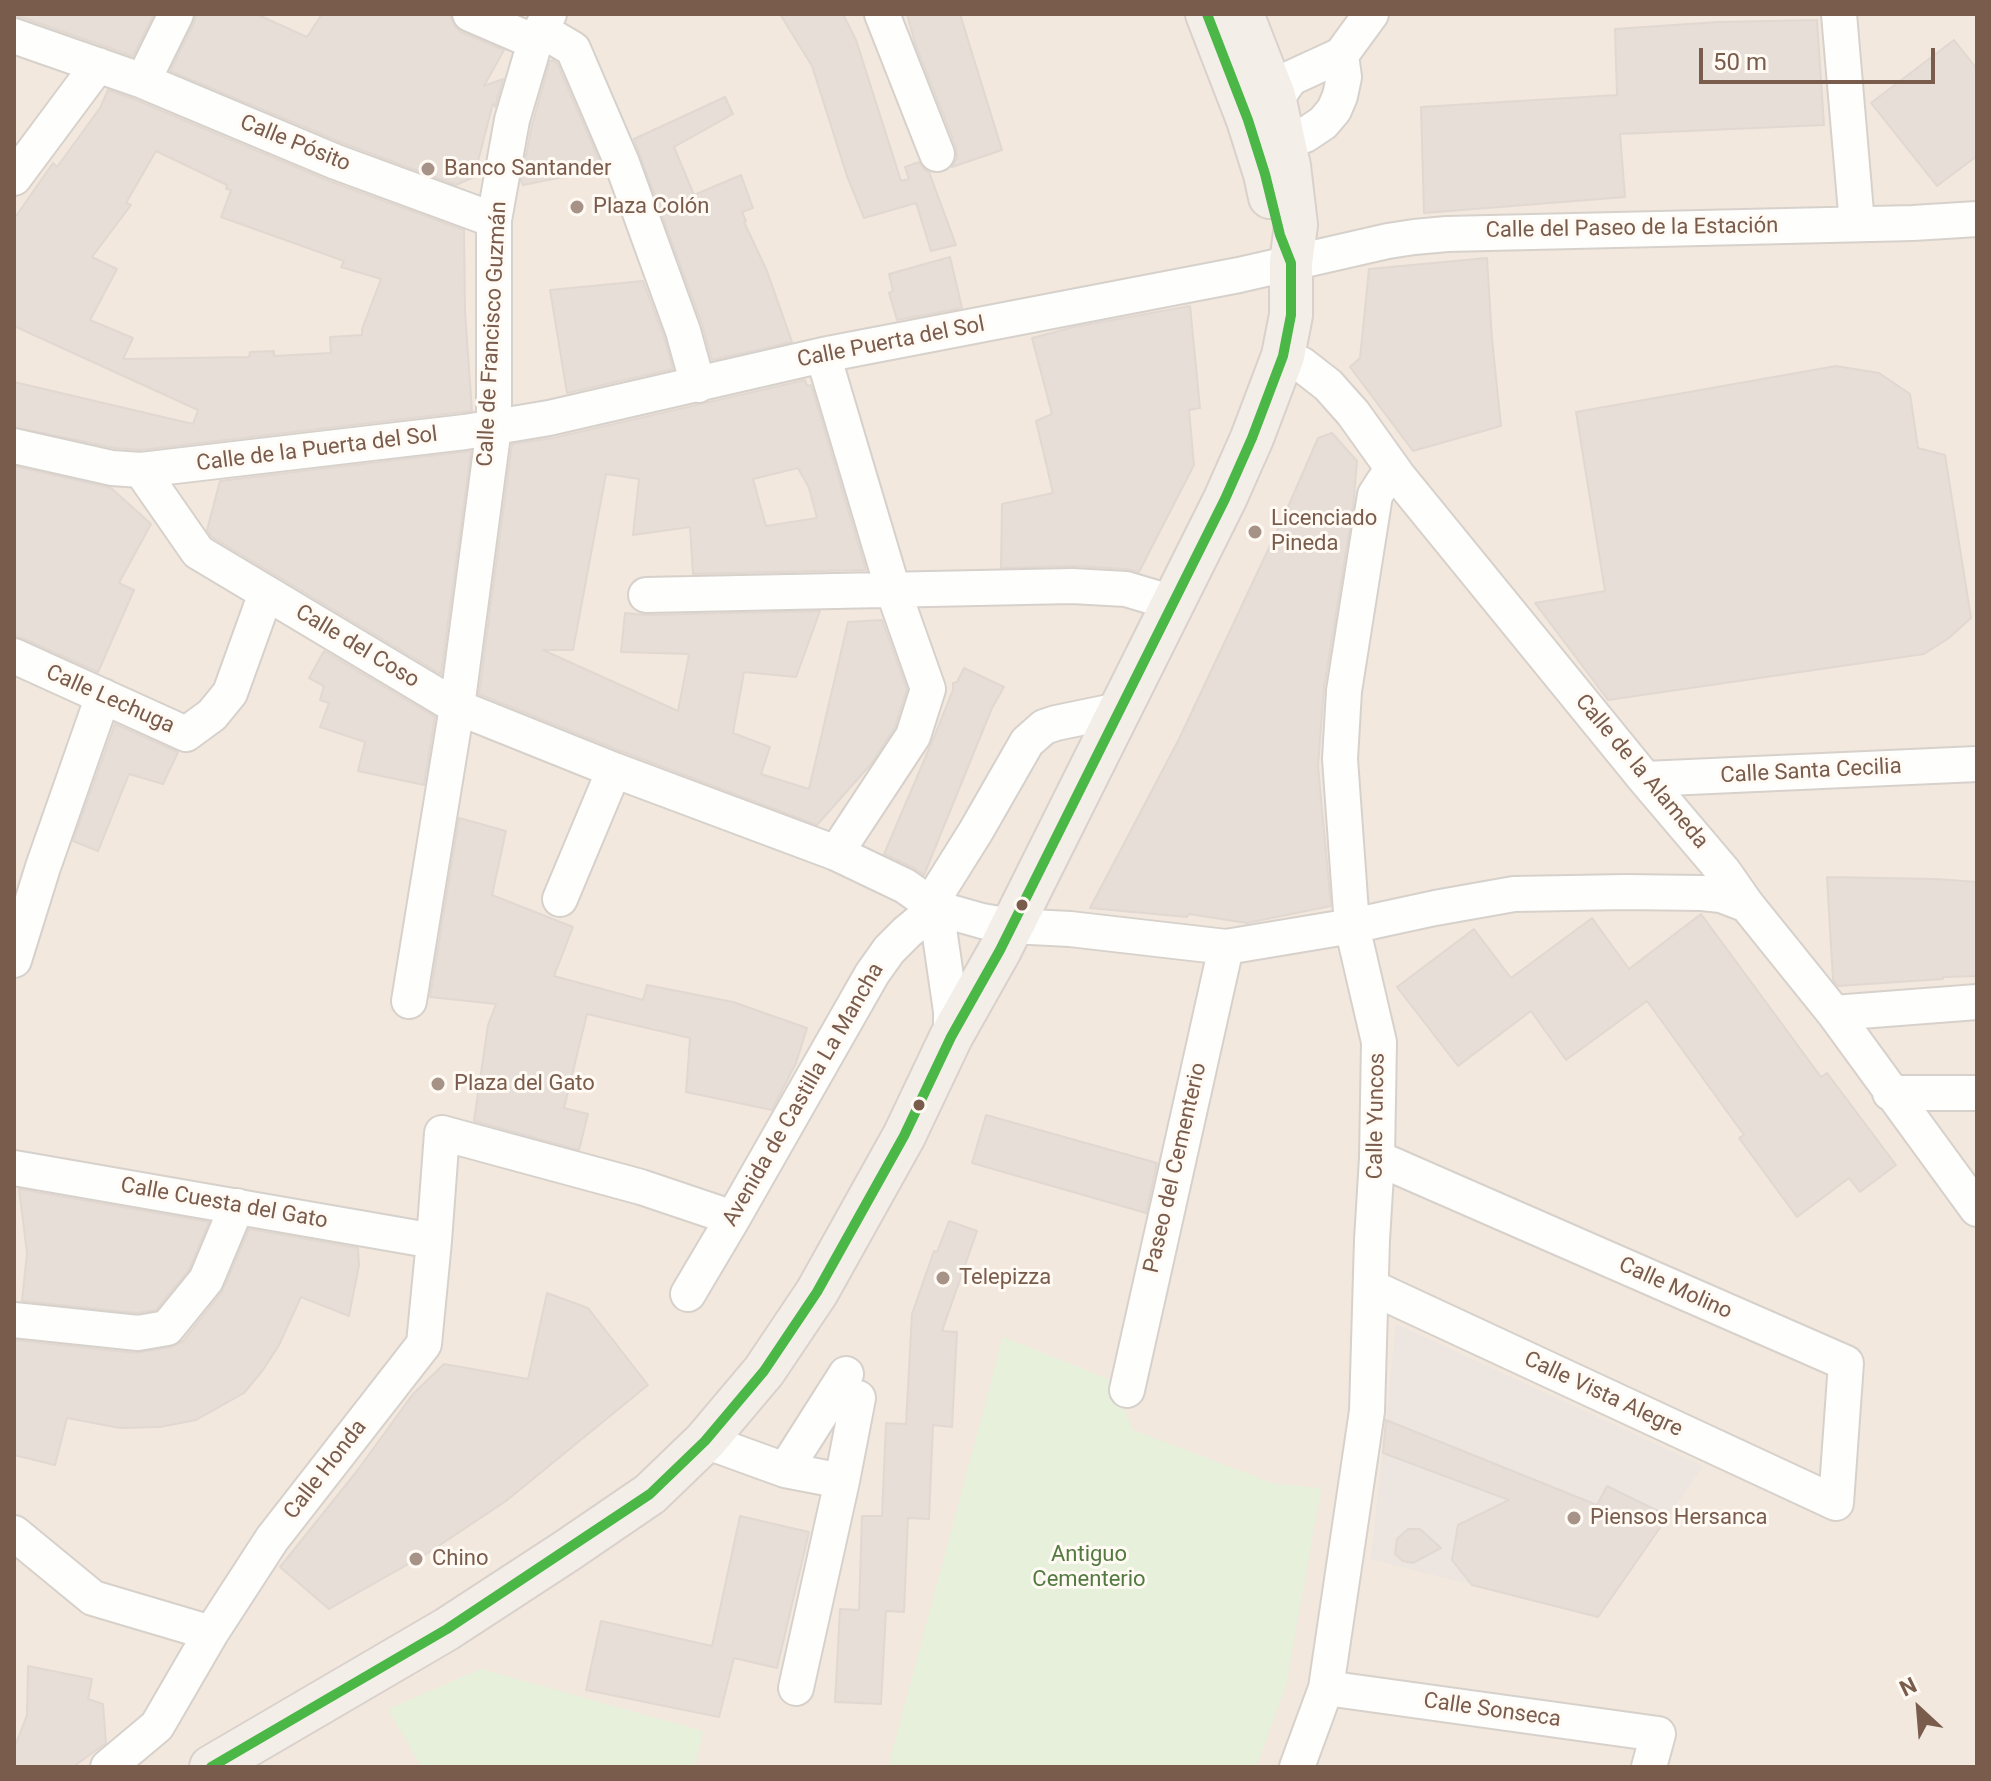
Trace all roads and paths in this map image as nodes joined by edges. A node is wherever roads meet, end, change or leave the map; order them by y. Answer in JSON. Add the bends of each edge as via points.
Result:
{"nodes":[{"id":1,"x":176,"y":14,"type":"edge"},
{"id":2,"x":470,"y":14,"type":"edge"},
{"id":3,"x":882,"y":14,"type":"edge"},
{"id":4,"x":1207,"y":14,"type":"edge"},
{"id":5,"x":1223,"y":14,"type":"edge"},
{"id":6,"x":1242,"y":14,"type":"edge"},
{"id":7,"x":1371,"y":14,"type":"edge"},
{"id":8,"x":1839,"y":14,"type":"edge"},
{"id":9,"x":542,"y":29,"type":"edge"},
{"id":10,"x":14,"y":36,"type":"edge"},
{"id":11,"x":1341,"y":55,"type":"junction"},
{"id":12,"x":98,"y":65,"type":"junction"},
{"id":13,"x":143,"y":81,"type":"junction"},
{"id":14,"x":1274,"y":115,"type":"junction"},
{"id":15,"x":937,"y":154,"type":"dead end"},
{"id":16,"x":14,"y":178,"type":"edge"},
{"id":17,"x":1977,"y":219,"type":"edge"},
{"id":18,"x":494,"y":220,"type":"junction"},
{"id":19,"x":1857,"y":224,"type":"junction"},
{"id":20,"x":1291,"y":263,"type":"junction"},
{"id":21,"x":823,"y":355,"type":"junction"},
{"id":22,"x":1283,"y":356,"type":"junction"},
{"id":23,"x":698,"y":385,"type":"junction"},
{"id":24,"x":494,"y":427,"type":"junction"},
{"id":25,"x":14,"y":446,"type":"edge"},
{"id":26,"x":141,"y":470,"type":"junction"},
{"id":27,"x":1398,"y":476,"type":"junction"},
{"id":28,"x":893,"y":590,"type":"junction"},
{"id":29,"x":266,"y":593,"type":"junction"},
{"id":30,"x":646,"y":595,"type":"dead end"},
{"id":31,"x":1173,"y":603,"type":"junction"},
{"id":32,"x":14,"y":656,"type":"edge"},
{"id":33,"x":103,"y":696,"type":"junction"},
{"id":34,"x":457,"y":707,"type":"junction"},
{"id":35,"x":1119,"y":710,"type":"junction"},
{"id":36,"x":1977,"y":764,"type":"edge"},
{"id":37,"x":614,"y":770,"type":"junction"},
{"id":38,"x":1645,"y":779,"type":"junction"},
{"id":39,"x":836,"y":853,"type":"junction"},
{"id":40,"x":1713,"y":859,"type":"junction"},
{"id":41,"x":1702,"y":893,"type":"junction"},
{"id":42,"x":560,"y":899,"type":"dead end"},
{"id":43,"x":1747,"y":905,"type":"junction"},
{"id":44,"x":936,"y":908,"type":"junction"},
{"id":45,"x":1011,"y":926,"type":"junction"},
{"id":46,"x":1352,"y":926,"type":"junction"},
{"id":47,"x":1226,"y":947,"type":"junction"},
{"id":48,"x":14,"y":960,"type":"edge"},
{"id":49,"x":409,"y":1001,"type":"dead end"},
{"id":50,"x":1977,"y":1002,"type":"edge"},
{"id":51,"x":1834,"y":1013,"type":"junction"},
{"id":52,"x":951,"y":1037,"type":"junction"},
{"id":53,"x":1890,"y":1093,"type":"junction"},
{"id":54,"x":1977,"y":1093,"type":"edge"},
{"id":55,"x":1377,"y":1158,"type":"junction"},
{"id":56,"x":14,"y":1168,"type":"edge"},
{"id":57,"x":237,"y":1206,"type":"junction"},
{"id":58,"x":1977,"y":1209,"type":"edge"},
{"id":59,"x":733,"y":1218,"type":"junction"},
{"id":60,"x":434,"y":1241,"type":"junction"},
{"id":61,"x":1371,"y":1287,"type":"junction"},
{"id":62,"x":688,"y":1294,"type":"dead end"},
{"id":63,"x":14,"y":1320,"type":"edge"},
{"id":64,"x":1127,"y":1390,"type":"dead end"},
{"id":65,"x":705,"y":1441,"type":"junction"},
{"id":66,"x":785,"y":1470,"type":"junction"},
{"id":67,"x":842,"y":1481,"type":"junction"},
{"id":68,"x":1836,"y":1503,"type":"joint"},
{"id":69,"x":14,"y":1533,"type":"edge"},
{"id":70,"x":211,"y":1633,"type":"junction"},
{"id":71,"x":796,"y":1688,"type":"dead end"},
{"id":72,"x":1326,"y":1688,"type":"junction"},
{"id":73,"x":108,"y":1767,"type":"edge"},
{"id":74,"x":211,"y":1767,"type":"edge"},
{"id":75,"x":1297,"y":1767,"type":"edge"},
{"id":76,"x":1649,"y":1767,"type":"edge"}],
"edges":[{"from":1,"to":13,"type":"street"},
{"from":2,"to":9,"type":"street"},
{"from":3,"to":15,"type":"street"},
{"from":4,"to":14,"type":"main road","via":[[1248,120]]},
{"from":5,"to":14,"type":"street"},
{"from":6,"to":14,"type":"main road"},
{"from":7,"to":11,"type":"street"},
{"from":8,"to":19,"type":"street"},
{"from":9,"to":18,"type":"street","name":"Calle de Francisco Guzmán","via":[[512,120]]},
{"from":9,"to":23,"type":"street","via":[[573,49],[622,163]]},
{"from":10,"to":12,"type":"street","name":"Calle Pósito"},
{"from":11,"to":14,"type":"street"},
{"from":11,"to":14,"type":"street","via":[[1340,96],[1323,123],[1305,135]]},
{"from":12,"to":13,"type":"street","name":"Calle Pósito"},
{"from":12,"to":16,"type":"street"},
{"from":13,"to":18,"type":"street","name":"Calle Pósito","via":[[336,162]]},
{"from":14,"to":20,"type":"main road","via":[[1296,225]]},
{"from":17,"to":19,"type":"street","name":"Calle del Paseo de la Estación"},
{"from":18,"to":24,"type":"street","name":"Calle de Francisco Guzmán"},
{"from":19,"to":20,"type":"street","name":"Calle del Paseo de la Estación","via":[[1447,234]]},
{"from":20,"to":21,"type":"street","name":"Calle Puerta del Sol"},
{"from":20,"to":22,"type":"main road","via":[[1291,315]]},
{"from":21,"to":23,"type":"street","name":"Calle Puerta del Sol"},
{"from":21,"to":28,"type":"street"},
{"from":22,"to":27,"type":"street","name":"Calle de la Alameda","via":[[1328,385]]},
{"from":22,"to":31,"type":"main road","via":[[1247,450]]},
{"from":23,"to":24,"type":"street","name":"Calle Puerta del Sol"},
{"from":24,"to":26,"type":"street","name":"Calle de la Puerta del Sol"},
{"from":24,"to":34,"type":"street","name":"Calle de Francisco Guzmán"},
{"from":25,"to":26,"type":"street","name":"Calle de la Puerta del Sol"},
{"from":26,"to":29,"type":"street","name":"Calle del Coso","via":[[198,552]]},
{"from":27,"to":38,"type":"street","name":"Calle de la Alameda"},
{"from":27,"to":46,"type":"street","name":"Calle Yuncos","via":[[1384,481],[1375,495],[1344,691],[1340,759]]},
{"from":28,"to":30,"type":"street"},
{"from":28,"to":31,"type":"street","via":[[1072,586],[1126,589]]},
{"from":28,"to":39,"type":"street","via":[[928,689],[913,736]]},
{"from":29,"to":33,"type":"street","name":"Calle Lechuga","via":[[230,693],[186,734]]},
{"from":29,"to":34,"type":"street","name":"Calle del Coso"},
{"from":31,"to":35,"type":"main road"},
{"from":32,"to":33,"type":"street","name":"Calle Lechuga"},
{"from":33,"to":48,"type":"street"},
{"from":34,"to":37,"type":"street","name":"Calle del Coso"},
{"from":34,"to":49,"type":"street","name":"Calle de Francisco Guzmán"},
{"from":35,"to":44,"type":"street","via":[[1044,727],[1027,742],[941,887]]},
{"from":35,"to":45,"type":"main road"},
{"from":36,"to":38,"type":"street","name":"Calle Santa Cecilia"},
{"from":37,"to":39,"type":"street","name":"Calle del Coso"},
{"from":37,"to":42,"type":"street"},
{"from":38,"to":40,"type":"street","name":"Calle de la Alameda"},
{"from":39,"to":44,"type":"street","name":"Calle del Coso","via":[[905,886]]},
{"from":40,"to":41,"type":"street"},
{"from":40,"to":43,"type":"street","name":"Calle de la Alameda"},
{"from":41,"to":43,"type":"street","name":"Calle del Coso"},
{"from":41,"to":46,"type":"street","name":"Calle del Coso","via":[[1514,894]]},
{"from":43,"to":51,"type":"street","name":"Calle de la Alameda"},
{"from":44,"to":45,"type":"street","name":"Calle del Coso"},
{"from":44,"to":52,"type":"street"},
{"from":44,"to":59,"type":"street","name":"Avenida de Castilla La Mancha","via":[[889,950],[872,974]]},
{"from":45,"to":47,"type":"street","name":"Calle del Coso"},
{"from":45,"to":52,"type":"main road"},
{"from":46,"to":47,"type":"street","name":"Calle del Coso"},
{"from":46,"to":55,"type":"street","name":"Calle Yuncos","via":[[1379,1042]]},
{"from":47,"to":64,"type":"street","name":"Paseo del Cementerio"},
{"from":50,"to":51,"type":"street"},
{"from":51,"to":53,"type":"street","name":"Calle de la Alameda"},
{"from":52,"to":65,"type":"main road","via":[[904,1136],[817,1292],[764,1371]]},
{"from":53,"to":54,"type":"street"},
{"from":53,"to":58,"type":"street","name":"Calle de la Alameda"},
{"from":55,"to":61,"type":"street","name":"Calle Yuncos"},
{"from":55,"to":68,"type":"street","name":"Calle Molino","via":[[1846,1363]]},
{"from":56,"to":57,"type":"street","name":"Calle Cuesta del Gato"},
{"from":57,"to":60,"type":"street","name":"Calle Cuesta del Gato"},
{"from":57,"to":63,"type":"street","via":[[206,1280],[167,1328],[138,1333]]},
{"from":59,"to":60,"type":"street","name":"Calle Honda","via":[[442,1133]]},
{"from":59,"to":62,"type":"street","name":"Avenida de Castilla La Mancha"},
{"from":60,"to":70,"type":"street","name":"Calle Honda","via":[[424,1344],[272,1539]]},
{"from":61,"to":68,"type":"street","name":"Calle Vista Alegre"},
{"from":61,"to":72,"type":"street","name":"Calle Yuncos","via":[[1367,1411]]},
{"from":65,"to":66,"type":"street"},
{"from":65,"to":74,"type":"main road","via":[[650,1494],[568,1550],[447,1629]]},
{"from":66,"to":67,"type":"street"},
{"from":66,"to":67,"type":"street","via":[[852,1386]]},
{"from":67,"to":71,"type":"street"},
{"from":69,"to":70,"type":"street","via":[[93,1598]]},
{"from":70,"to":73,"type":"street","name":"Calle Honda","via":[[157,1726]]},
{"from":72,"to":75,"type":"street","name":"Calle Yuncos"},
{"from":72,"to":76,"type":"street","name":"Calle Sonseca","via":[[1658,1734]]}]}
